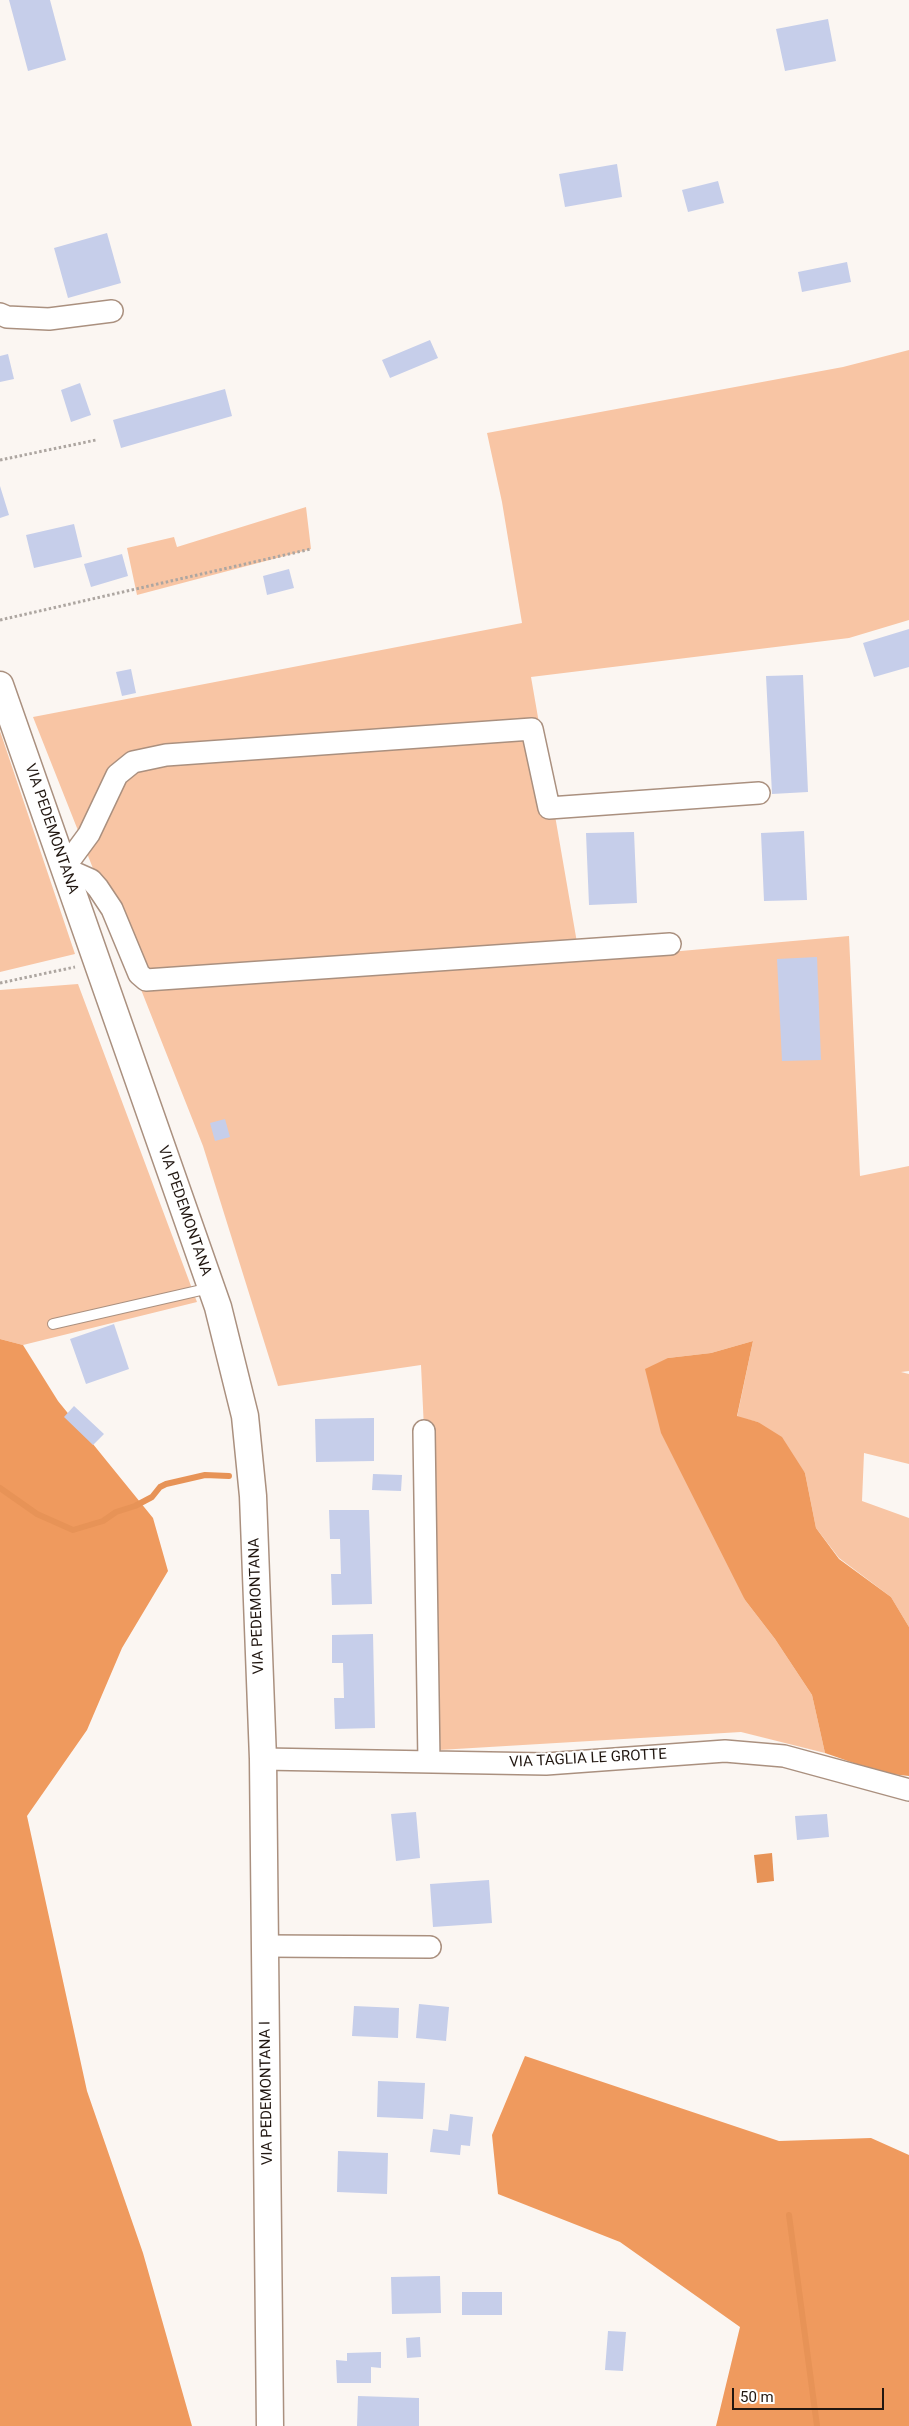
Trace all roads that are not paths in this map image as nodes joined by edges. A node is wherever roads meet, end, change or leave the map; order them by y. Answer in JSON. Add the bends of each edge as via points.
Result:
{"nodes":[{"id":1,"x":112,"y":311,"type":"dead end"},
{"id":2,"x":0,"y":314,"type":"edge"},
{"id":3,"x":0,"y":684,"type":"edge"},
{"id":4,"x":759,"y":793,"type":"dead end"},
{"id":5,"x":64,"y":868,"type":"junction"},
{"id":6,"x":670,"y":944,"type":"dead end"},
{"id":7,"x":211,"y":1288,"type":"junction"},
{"id":8,"x":53,"y":1324,"type":"dead end"},
{"id":9,"x":424,"y":1431,"type":"dead end"},
{"id":10,"x":263,"y":1759,"type":"junction"},
{"id":11,"x":429,"y":1762,"type":"junction"},
{"id":12,"x":909,"y":1790,"type":"edge"},
{"id":13,"x":265,"y":1946,"type":"junction"},
{"id":14,"x":430,"y":1947,"type":"dead end"},
{"id":15,"x":270,"y":2426,"type":"edge"}],
"edges":[{"from":1,"to":2,"type":"street","via":[[49,319]]},
{"from":3,"to":5,"type":"street","name":"VIA PEDEMONTANA"},
{"from":4,"to":5,"type":"street","via":[[549,808],[532,730],[166,755],[133,762],[117,775],[89,834]]},
{"from":5,"to":6,"type":"street","via":[[90,880],[98,888],[112,908],[140,974],[146,980]]},
{"from":5,"to":7,"type":"street","name":"VIA PEDEMONTANA"},
{"from":7,"to":8,"type":"lane"},
{"from":7,"to":10,"type":"street","name":"VIA PEDEMONTANA","via":[[238,1382],[249,1448]]},
{"from":9,"to":11,"type":"street"},
{"from":10,"to":11,"type":"street","name":"VIA TAGLIA LE GROTTE"},
{"from":10,"to":13,"type":"street","name":"VIA PEDEMONTANA I"},
{"from":11,"to":12,"type":"street","name":"VIA TAGLIA LE GROTTE","via":[[546,1764],[725,1751],[784,1756]]},
{"from":13,"to":14,"type":"street"},
{"from":13,"to":15,"type":"street","name":"VIA PEDEMONTANA I"}]}
